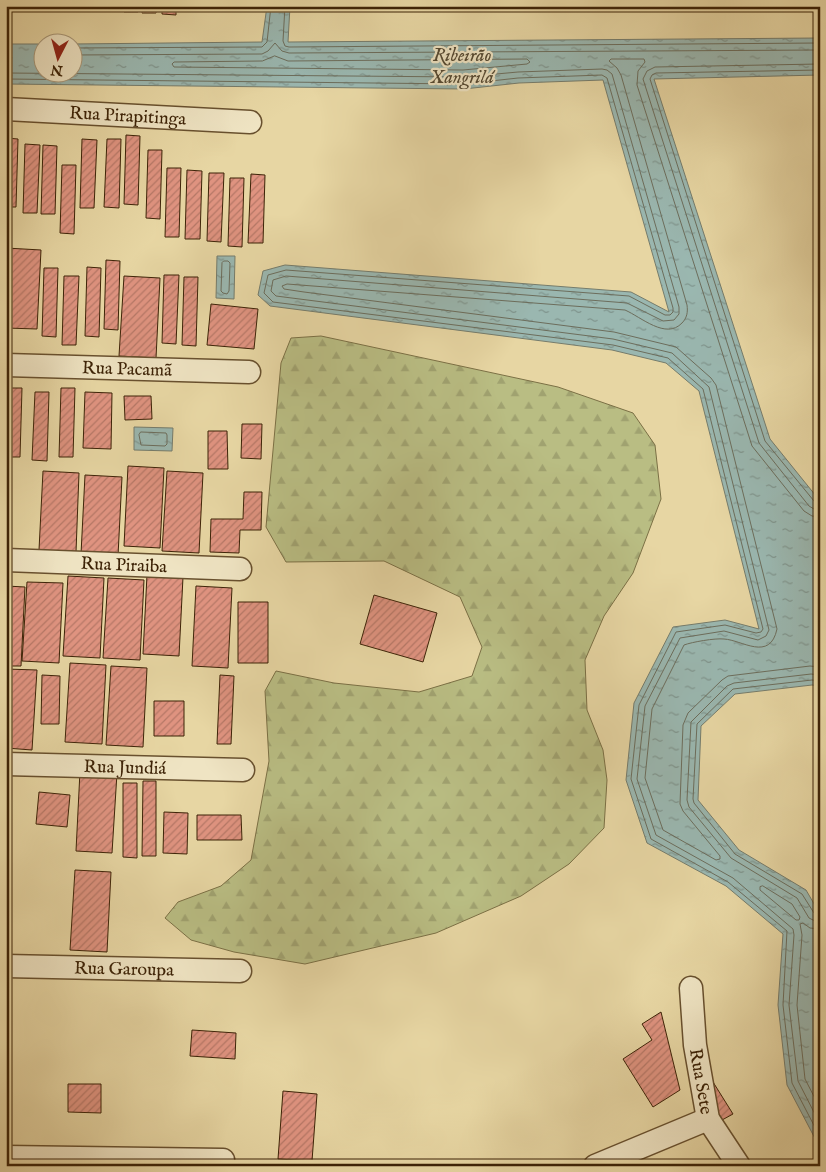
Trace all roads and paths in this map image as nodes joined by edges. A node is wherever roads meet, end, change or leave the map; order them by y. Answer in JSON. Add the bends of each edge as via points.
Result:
{"nodes":[{"id":1,"x":6,"y":109,"type":"edge"},
{"id":2,"x":250,"y":122,"type":"dead end"},
{"id":3,"x":6,"y":365,"type":"edge"},
{"id":4,"x":249,"y":372,"type":"dead end"},
{"id":5,"x":6,"y":560,"type":"edge"},
{"id":6,"x":240,"y":569,"type":"dead end"},
{"id":7,"x":6,"y":764,"type":"edge"},
{"id":8,"x":243,"y":770,"type":"dead end"},
{"id":9,"x":6,"y":966,"type":"edge"},
{"id":10,"x":240,"y":971,"type":"dead end"},
{"id":11,"x":691,"y":988,"type":"dead end"},
{"id":12,"x":708,"y":1119,"type":"junction"},
{"id":13,"x":6,"y":1156,"type":"edge"},
{"id":14,"x":223,"y":1160,"type":"dead end"},
{"id":15,"x":595,"y":1166,"type":"edge"},
{"id":16,"x":739,"y":1166,"type":"edge"}],
"edges":[{"from":1,"to":2,"type":"street","name":"Rua Pirapitinga"},
{"from":3,"to":4,"type":"street","name":"Rua Pacamã"},
{"from":5,"to":6,"type":"street","name":"Rua Piraiba"},
{"from":7,"to":8,"type":"street","name":"Rua Jundiá"},
{"from":9,"to":10,"type":"street","name":"Rua Garoupa"},
{"from":11,"to":12,"type":"street","name":"Rua Sete","via":[[695,1045]]},
{"from":12,"to":15,"type":"street"},
{"from":12,"to":16,"type":"street","name":"Rua Sete"},
{"from":13,"to":14,"type":"street"}]}
